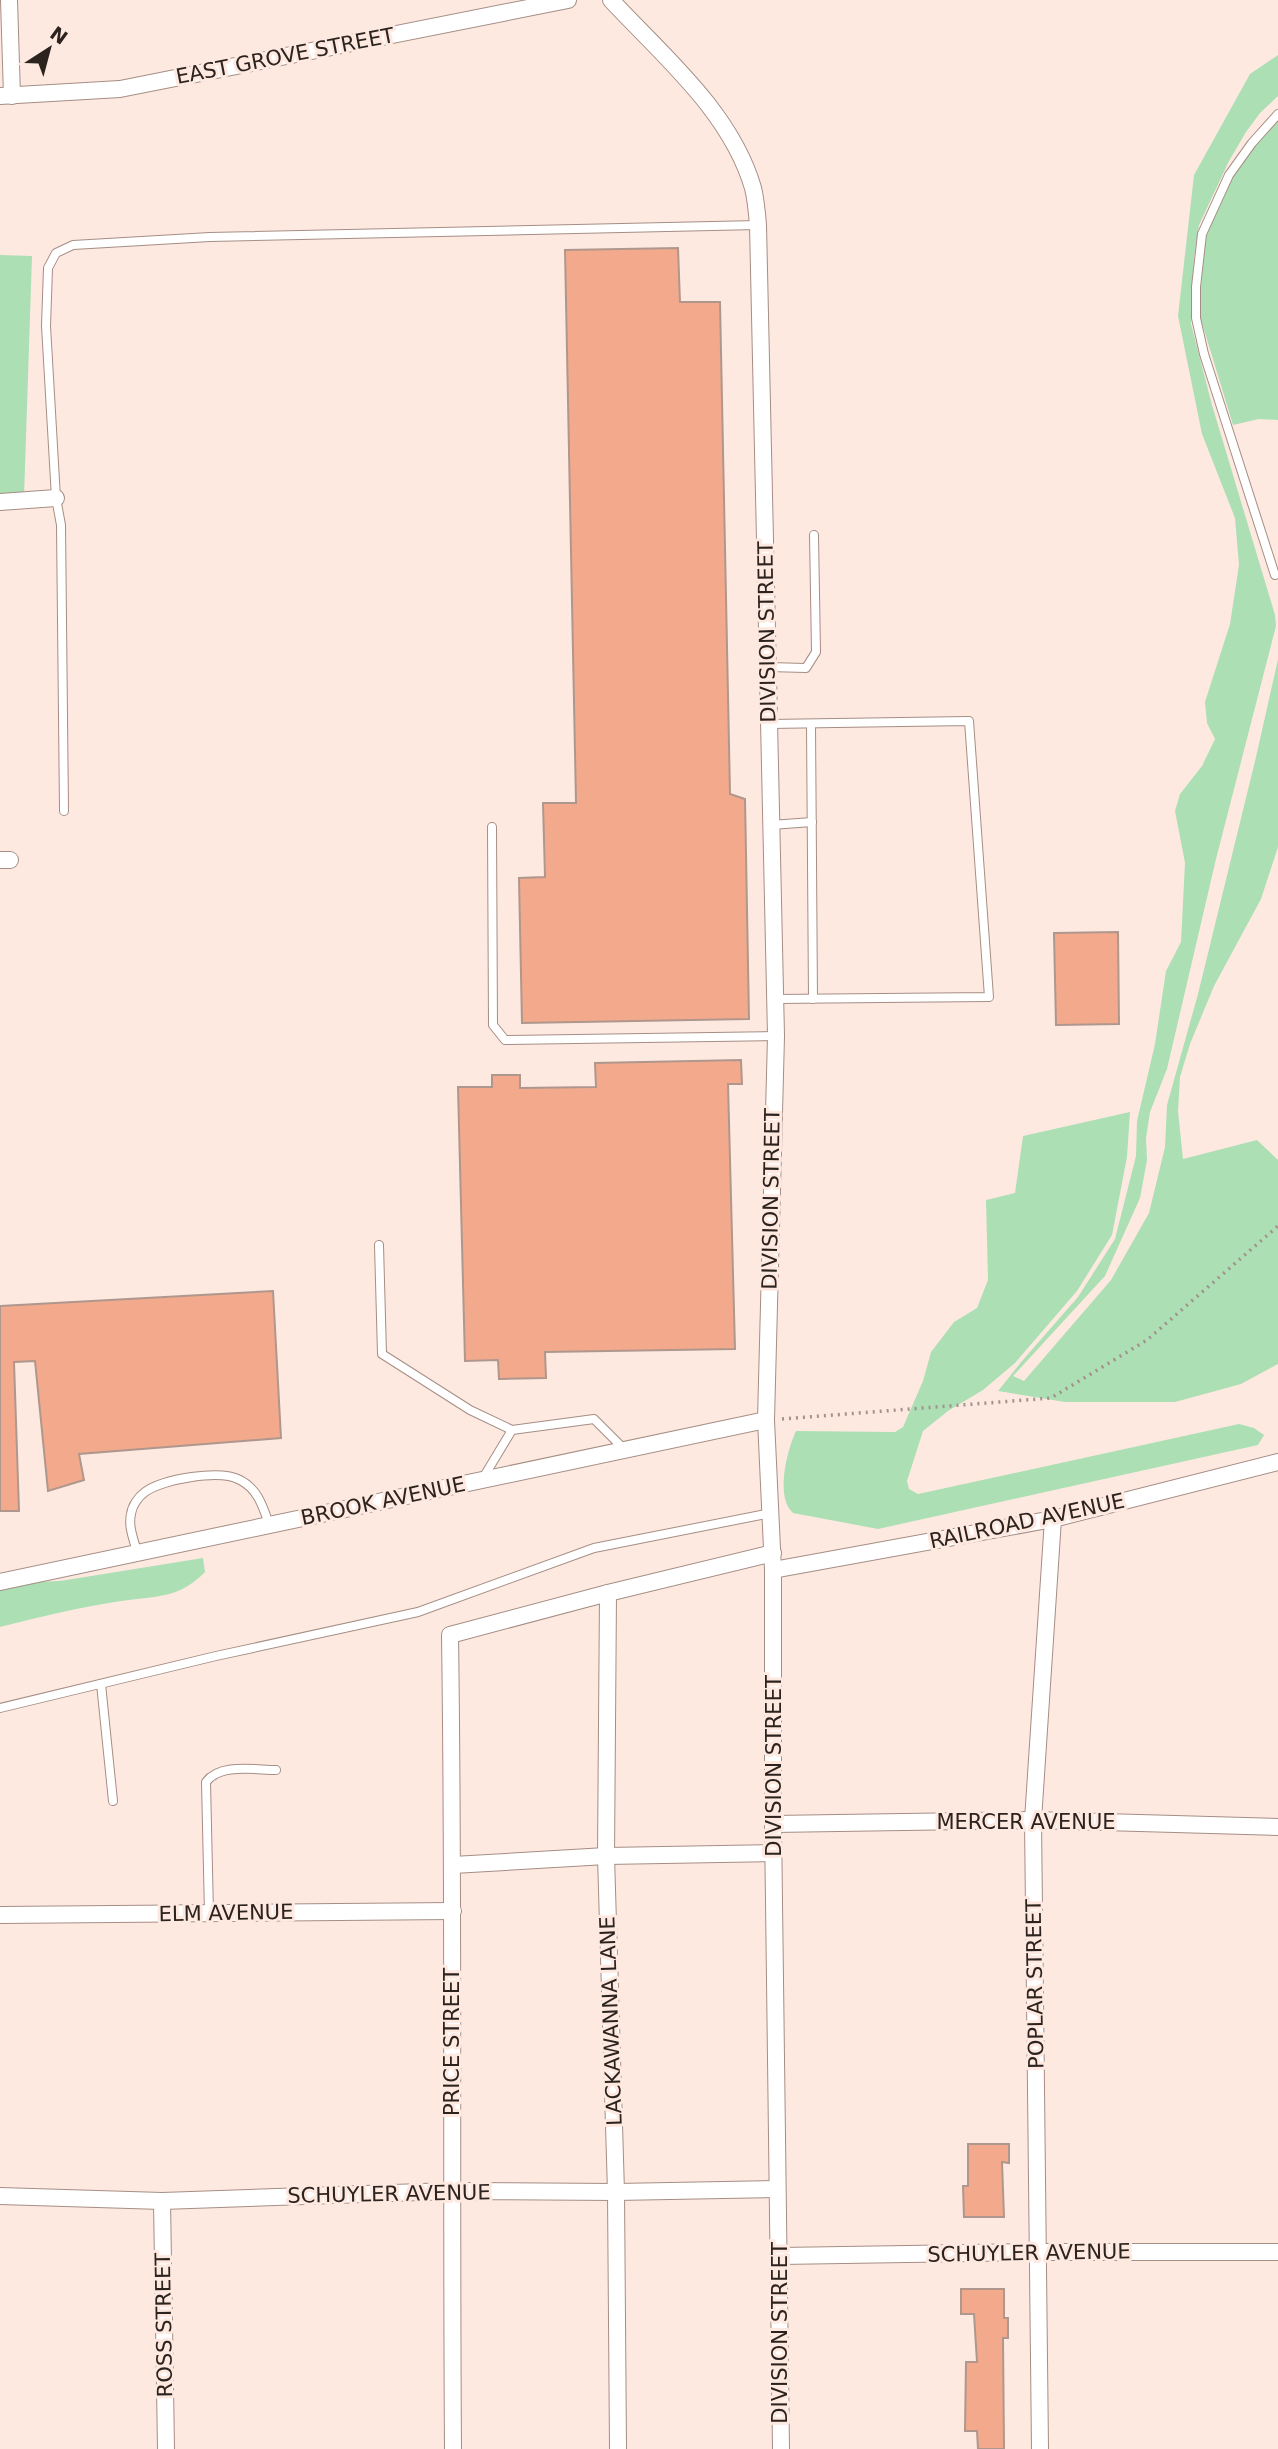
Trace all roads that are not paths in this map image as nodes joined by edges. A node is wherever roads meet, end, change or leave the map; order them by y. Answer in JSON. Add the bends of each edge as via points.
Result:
{"nodes":[{"id":1,"x":9,"y":0,"type":"edge"},
{"id":2,"x":568,"y":0,"type":"edge"},
{"id":3,"x":611,"y":0,"type":"edge"},
{"id":4,"x":6,"y":96,"type":"edge"},
{"id":5,"x":1278,"y":114,"type":"edge"},
{"id":6,"x":758,"y":225,"type":"junction"},
{"id":7,"x":56,"y":498,"type":"junction"},
{"id":8,"x":0,"y":502,"type":"edge"},
{"id":9,"x":814,"y":535,"type":"dead end"},
{"id":10,"x":1275,"y":575,"type":"dead end"},
{"id":11,"x":768,"y":667,"type":"junction"},
{"id":12,"x":769,"y":724,"type":"junction"},
{"id":13,"x":811,"y":724,"type":"junction"},
{"id":14,"x":64,"y":811,"type":"dead end"},
{"id":15,"x":812,"y":822,"type":"junction"},
{"id":16,"x":771,"y":825,"type":"junction"},
{"id":17,"x":492,"y":827,"type":"dead end"},
{"id":18,"x":775,"y":999,"type":"junction"},
{"id":19,"x":813,"y":999,"type":"junction"},
{"id":20,"x":776,"y":1036,"type":"junction"},
{"id":21,"x":379,"y":1245,"type":"dead end"},
{"id":22,"x":766,"y":1420,"type":"junction"},
{"id":23,"x":512,"y":1430,"type":"junction"},
{"id":24,"x":625,"y":1450,"type":"junction"},
{"id":25,"x":1278,"y":1462,"type":"edge"},
{"id":26,"x":482,"y":1480,"type":"junction"},
{"id":27,"x":771,"y":1513,"type":"junction"},
{"id":28,"x":1053,"y":1519,"type":"junction"},
{"id":29,"x":269,"y":1524,"type":"junction"},
{"id":30,"x":137,"y":1552,"type":"junction"},
{"id":31,"x":773,"y":1553,"type":"junction"},
{"id":32,"x":773,"y":1570,"type":"junction"},
{"id":33,"x":0,"y":1581,"type":"edge"},
{"id":34,"x":608,"y":1593,"type":"junction"},
{"id":35,"x":101,"y":1684,"type":"junction"},
{"id":36,"x":0,"y":1708,"type":"edge"},
{"id":37,"x":276,"y":1770,"type":"dead end"},
{"id":38,"x":113,"y":1801,"type":"dead end"},
{"id":39,"x":1034,"y":1820,"type":"junction"},
{"id":40,"x":773,"y":1824,"type":"junction"},
{"id":41,"x":1278,"y":1827,"type":"edge"},
{"id":42,"x":774,"y":1853,"type":"junction"},
{"id":43,"x":606,"y":1856,"type":"junction"},
{"id":44,"x":453,"y":1865,"type":"junction"},
{"id":45,"x":453,"y":1911,"type":"junction"},
{"id":46,"x":209,"y":1914,"type":"junction"},
{"id":47,"x":0,"y":1915,"type":"edge"},
{"id":48,"x":777,"y":2189,"type":"junction"},
{"id":49,"x":451,"y":2191,"type":"junction"},
{"id":50,"x":616,"y":2192,"type":"junction"},
{"id":51,"x":0,"y":2196,"type":"edge"},
{"id":52,"x":162,"y":2201,"type":"junction"},
{"id":53,"x":1039,"y":2252,"type":"junction"},
{"id":54,"x":1278,"y":2252,"type":"edge"},
{"id":55,"x":780,"y":2256,"type":"junction"},
{"id":56,"x":166,"y":2449,"type":"edge"},
{"id":57,"x":453,"y":2449,"type":"edge"},
{"id":58,"x":618,"y":2449,"type":"edge"},
{"id":59,"x":781,"y":2449,"type":"edge"},
{"id":60,"x":1040,"y":2449,"type":"edge"}],
"edges":[{"from":1,"to":4,"type":"street"},
{"from":2,"to":4,"type":"street","name":"EAST GROVE STREET","via":[[120,89]]},
{"from":3,"to":6,"type":"street","name":"DIVISION STREET","via":[[708,104],[733,143],[753,188]]},
{"from":5,"to":10,"type":"lane","via":[[1229,176],[1210,212],[1202,234],[1196,308],[1205,354]]},
{"from":6,"to":7,"type":"lane","via":[[210,237],[73,245],[56,253],[48,268],[46,326]]},
{"from":6,"to":11,"type":"street","name":"DIVISION STREET"},
{"from":7,"to":8,"type":"street"},
{"from":7,"to":14,"type":"lane","via":[[61,524]]},
{"from":9,"to":11,"type":"lane","via":[[816,652],[806,668]]},
{"from":11,"to":12,"type":"street","name":"DIVISION STREET"},
{"from":12,"to":13,"type":"lane"},
{"from":12,"to":16,"type":"street","name":"DIVISION STREET"},
{"from":13,"to":15,"type":"lane"},
{"from":13,"to":19,"type":"lane","via":[[969,721],[989,997]]},
{"from":15,"to":16,"type":"lane"},
{"from":15,"to":19,"type":"lane"},
{"from":16,"to":18,"type":"street","name":"DIVISION STREET"},
{"from":17,"to":20,"type":"lane","via":[[493,1025],[505,1040]]},
{"from":18,"to":19,"type":"lane"},
{"from":18,"to":20,"type":"street","name":"DIVISION STREET"},
{"from":20,"to":22,"type":"street","name":"DIVISION STREET"},
{"from":21,"to":23,"type":"lane","via":[[382,1354],[470,1410]]},
{"from":22,"to":24,"type":"street","name":"BROOK AVENUE"},
{"from":22,"to":27,"type":"street","name":"DIVISION STREET"},
{"from":23,"to":24,"type":"lane","via":[[594,1419]]},
{"from":23,"to":26,"type":"lane"},
{"from":24,"to":26,"type":"street","name":"BROOK AVENUE"},
{"from":25,"to":28,"type":"street","name":"RAILROAD AVENUE"},
{"from":26,"to":29,"type":"street","name":"BROOK AVENUE"},
{"from":27,"to":31,"type":"street","name":"DIVISION STREET"},
{"from":27,"to":35,"type":"lane","via":[[594,1548],[418,1612]]},
{"from":28,"to":32,"type":"street","name":"RAILROAD AVENUE"},
{"from":28,"to":39,"type":"street","name":"POPLAR STREET"},
{"from":29,"to":30,"type":"street","name":"BROOK AVENUE"},
{"from":29,"to":30,"type":"lane","via":[[262,1502],[250,1487],[239,1479],[205,1474],[142,1493],[130,1515]]},
{"from":30,"to":33,"type":"street","name":"BROOK AVENUE"},
{"from":31,"to":32,"type":"street","name":"DIVISION STREET"},
{"from":31,"to":34,"type":"street"},
{"from":32,"to":40,"type":"street","name":"DIVISION STREET"},
{"from":34,"to":43,"type":"street","name":"LACKAWANNA LANE"},
{"from":34,"to":44,"type":"street","name":"PRICE STREET","via":[[450,1635]]},
{"from":35,"to":36,"type":"lane"},
{"from":35,"to":38,"type":"lane"},
{"from":37,"to":46,"type":"lane","via":[[226,1770],[206,1782]]},
{"from":39,"to":40,"type":"street","name":"MERCER AVENUE"},
{"from":39,"to":41,"type":"street","name":"MERCER AVENUE"},
{"from":39,"to":53,"type":"street","name":"POPLAR STREET"},
{"from":40,"to":42,"type":"street","name":"DIVISION STREET"},
{"from":42,"to":43,"type":"street"},
{"from":42,"to":48,"type":"street","name":"DIVISION STREET"},
{"from":43,"to":44,"type":"street"},
{"from":43,"to":50,"type":"street","name":"LACKAWANNA LANE"},
{"from":44,"to":45,"type":"street","name":"PRICE STREET"},
{"from":45,"to":46,"type":"street","name":"ELM AVENUE"},
{"from":45,"to":49,"type":"street","name":"PRICE STREET"},
{"from":46,"to":47,"type":"street","name":"ELM AVENUE"},
{"from":48,"to":50,"type":"street","name":"SCHUYLER AVENUE"},
{"from":48,"to":55,"type":"street","name":"DIVISION STREET"},
{"from":49,"to":50,"type":"street","name":"SCHUYLER AVENUE"},
{"from":49,"to":52,"type":"street","name":"SCHUYLER AVENUE"},
{"from":49,"to":57,"type":"street","name":"PRICE STREET"},
{"from":50,"to":58,"type":"street","name":"LACKAWANNA LANE"},
{"from":51,"to":52,"type":"street","name":"SCHUYLER AVENUE"},
{"from":52,"to":56,"type":"street","name":"ROSS STREET"},
{"from":53,"to":54,"type":"street","name":"SCHUYLER AVENUE"},
{"from":53,"to":55,"type":"street","name":"SCHUYLER AVENUE"},
{"from":53,"to":60,"type":"street","name":"POPLAR STREET"},
{"from":55,"to":59,"type":"street","name":"DIVISION STREET"}]}
